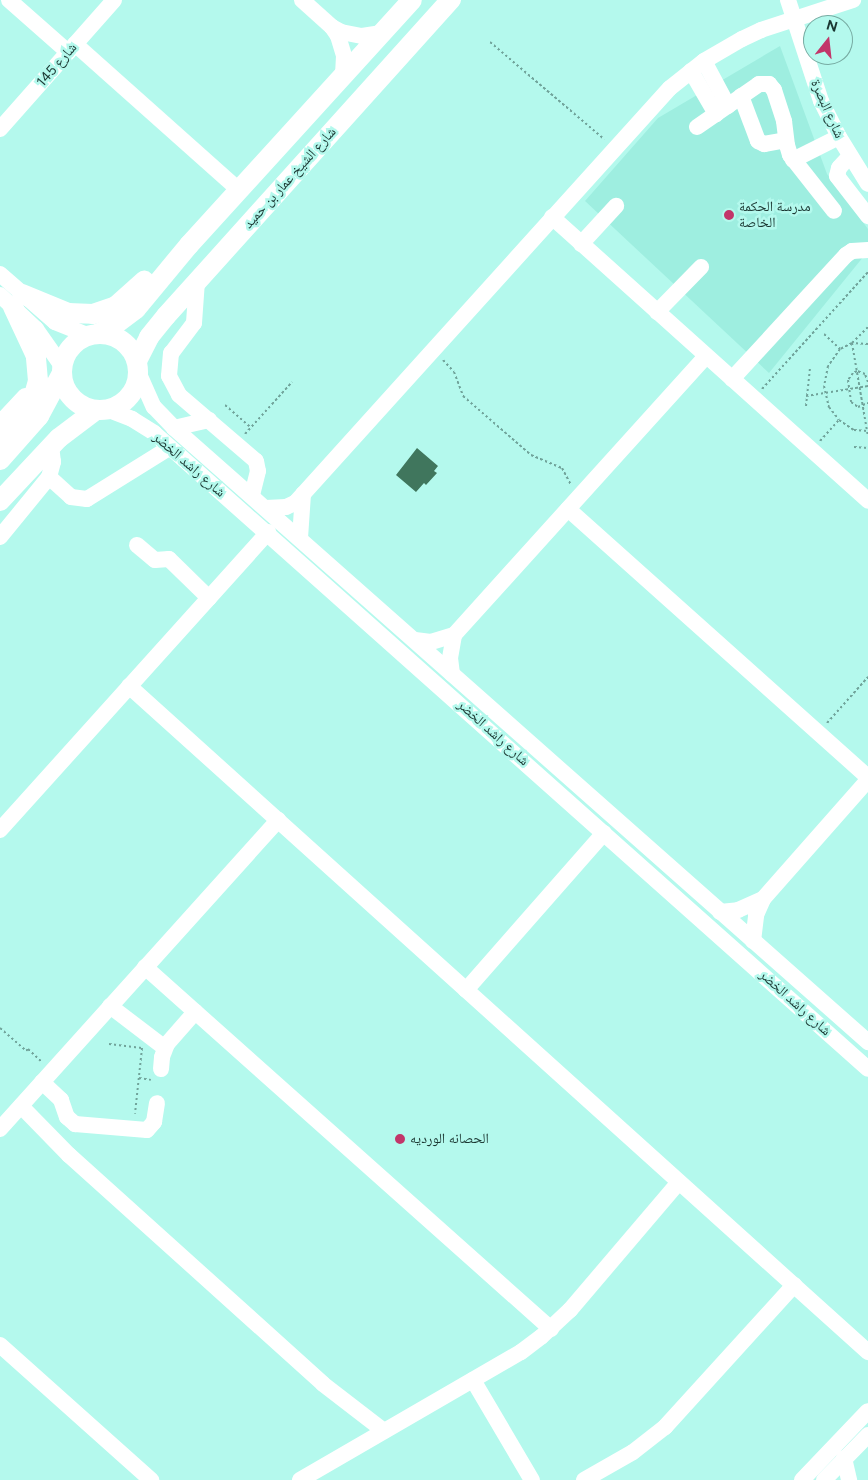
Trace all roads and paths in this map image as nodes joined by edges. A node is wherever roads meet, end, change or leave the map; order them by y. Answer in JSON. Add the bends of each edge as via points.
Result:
{"nodes":[{"id":1,"x":9,"y":0,"type":"edge"},
{"id":2,"x":114,"y":0,"type":"edge"},
{"id":3,"x":302,"y":0,"type":"edge"},
{"id":4,"x":412,"y":0,"type":"edge"},
{"id":5,"x":451,"y":0,"type":"edge"},
{"id":6,"x":788,"y":0,"type":"edge"},
{"id":7,"x":853,"y":0,"type":"edge"},
{"id":8,"x":794,"y":18,"type":"junction"},
{"id":9,"x":332,"y":27,"type":"junction"},
{"id":10,"x":382,"y":33,"type":"junction"},
{"id":11,"x":490,"y":42,"type":"dead end"},
{"id":12,"x":71,"y":48,"type":"junction"},
{"id":13,"x":704,"y":61,"type":"junction"},
{"id":14,"x":691,"y":71,"type":"junction"},
{"id":15,"x":344,"y":77,"type":"junction"},
{"id":16,"x":741,"y":96,"type":"junction"},
{"id":17,"x":722,"y":110,"type":"junction"},
{"id":18,"x":697,"y":127,"type":"dead end"},
{"id":19,"x":0,"y":129,"type":"edge"},
{"id":20,"x":839,"y":137,"type":"junction"},
{"id":21,"x":786,"y":140,"type":"junction"},
{"id":22,"x":614,"y":148,"type":"junction"},
{"id":23,"x":850,"y":156,"type":"junction"},
{"id":24,"x":793,"y":160,"type":"junction"},
{"id":25,"x":868,"y":184,"type":"edge"},
{"id":26,"x":239,"y":190,"type":"junction"},
{"id":27,"x":616,"y":206,"type":"dead end"},
{"id":28,"x":834,"y":211,"type":"dead end"},
{"id":29,"x":868,"y":216,"type":"edge"},
{"id":30,"x":552,"y":217,"type":"junction"},
{"id":31,"x":581,"y":244,"type":"junction"},
{"id":32,"x":189,"y":245,"type":"junction"},
{"id":33,"x":868,"y":250,"type":"edge"},
{"id":34,"x":701,"y":266,"type":"dead end"},
{"id":35,"x":868,"y":272,"type":"edge"},
{"id":36,"x":0,"y":274,"type":"edge"},
{"id":37,"x":197,"y":281,"type":"junction"},
{"id":38,"x":12,"y":299,"type":"edge"},
{"id":39,"x":657,"y":312,"type":"junction"},
{"id":40,"x":868,"y":326,"type":"edge"},
{"id":41,"x":94,"y":334,"type":"junction"},
{"id":42,"x":824,"y":334,"type":"dead end"},
{"id":43,"x":852,"y":343,"type":"junction"},
{"id":44,"x":868,"y":344,"type":"edge"},
{"id":45,"x":433,"y":349,"type":"junction"},
{"id":46,"x":840,"y":349,"type":"junction"},
{"id":47,"x":706,"y":356,"type":"junction"},
{"id":48,"x":810,"y":366,"type":"dead end"},
{"id":49,"x":138,"y":368,"type":"junction"},
{"id":50,"x":61,"y":370,"type":"junction"},
{"id":51,"x":857,"y":371,"type":"junction"},
{"id":52,"x":732,"y":379,"type":"junction"},
{"id":53,"x":38,"y":381,"type":"junction"},
{"id":54,"x":292,"y":382,"type":"dead end"},
{"id":55,"x":868,"y":382,"type":"edge"},
{"id":56,"x":868,"y":386,"type":"edge"},
{"id":57,"x":860,"y":388,"type":"junction"},
{"id":58,"x":849,"y":389,"type":"junction"},
{"id":59,"x":825,"y":393,"type":"junction"},
{"id":60,"x":806,"y":396,"type":"junction"},
{"id":61,"x":754,"y":399,"type":"junction"},
{"id":62,"x":868,"y":403,"type":"edge"},
{"id":63,"x":225,"y":405,"type":"dead end"},
{"id":64,"x":806,"y":406,"type":"dead end"},
{"id":65,"x":863,"y":407,"type":"junction"},
{"id":66,"x":103,"y":410,"type":"junction"},
{"id":67,"x":209,"y":420,"type":"junction"},
{"id":68,"x":839,"y":420,"type":"junction"},
{"id":69,"x":0,"y":423,"type":"edge"},
{"id":70,"x":174,"y":428,"type":"junction"},
{"id":71,"x":250,"y":428,"type":"junction"},
{"id":72,"x":867,"y":431,"type":"edge"},
{"id":73,"x":868,"y":437,"type":"edge"},
{"id":74,"x":0,"y":440,"type":"edge"},
{"id":75,"x":236,"y":444,"type":"junction"},
{"id":76,"x":51,"y":446,"type":"junction"},
{"id":77,"x":854,"y":447,"type":"dead end"},
{"id":78,"x":169,"y":448,"type":"junction"},
{"id":79,"x":868,"y":448,"type":"edge"},
{"id":80,"x":812,"y":450,"type":"junction"},
{"id":81,"x":0,"y":460,"type":"edge"},
{"id":82,"x":49,"y":477,"type":"junction"},
{"id":83,"x":303,"y":494,"type":"junction"},
{"id":84,"x":252,"y":495,"type":"junction"},
{"id":85,"x":868,"y":500,"type":"edge"},
{"id":86,"x":0,"y":501,"type":"edge"},
{"id":87,"x":573,"y":504,"type":"junction"},
{"id":88,"x":266,"y":508,"type":"junction"},
{"id":89,"x":268,"y":532,"type":"junction"},
{"id":90,"x":0,"y":538,"type":"edge"},
{"id":91,"x":300,"y":538,"type":"junction"},
{"id":92,"x":137,"y":545,"type":"dead end"},
{"id":93,"x":209,"y":598,"type":"junction"},
{"id":94,"x":454,"y":635,"type":"junction"},
{"id":95,"x":415,"y":640,"type":"junction"},
{"id":96,"x":452,"y":674,"type":"junction"},
{"id":97,"x":868,"y":677,"type":"edge"},
{"id":98,"x":129,"y":686,"type":"junction"},
{"id":99,"x":818,"y":732,"type":"junction"},
{"id":100,"x":868,"y":778,"type":"edge"},
{"id":101,"x":278,"y":820,"type":"junction"},
{"id":102,"x":0,"y":830,"type":"edge"},
{"id":103,"x":604,"y":833,"type":"junction"},
{"id":104,"x":762,"y":899,"type":"junction"},
{"id":105,"x":720,"y":912,"type":"junction"},
{"id":106,"x":753,"y":941,"type":"junction"},
{"id":107,"x":145,"y":967,"type":"junction"},
{"id":108,"x":466,"y":990,"type":"junction"},
{"id":109,"x":110,"y":1006,"type":"junction"},
{"id":110,"x":195,"y":1012,"type":"junction"},
{"id":111,"x":0,"y":1028,"type":"edge"},
{"id":112,"x":868,"y":1042,"type":"edge"},
{"id":113,"x":109,"y":1044,"type":"dead end"},
{"id":114,"x":165,"y":1048,"type":"junction"},
{"id":115,"x":161,"y":1069,"type":"joint"},
{"id":116,"x":868,"y":1069,"type":"edge"},
{"id":117,"x":47,"y":1076,"type":"junction"},
{"id":118,"x":139,"y":1078,"type":"junction"},
{"id":119,"x":156,"y":1103,"type":"dead end"},
{"id":120,"x":17,"y":1110,"type":"junction"},
{"id":121,"x":134,"y":1115,"type":"dead end"},
{"id":122,"x":0,"y":1129,"type":"edge"},
{"id":123,"x":679,"y":1182,"type":"junction"},
{"id":124,"x":794,"y":1285,"type":"junction"},
{"id":125,"x":551,"y":1329,"type":"junction"},
{"id":126,"x":0,"y":1345,"type":"edge"},
{"id":127,"x":868,"y":1352,"type":"edge"},
{"id":128,"x":473,"y":1380,"type":"junction"},
{"id":129,"x":868,"y":1411,"type":"edge"},
{"id":130,"x":379,"y":1434,"type":"junction"},
{"id":131,"x":868,"y":1435,"type":"edge"},
{"id":132,"x":844,"y":1458,"type":"junction"},
{"id":133,"x":151,"y":1480,"type":"edge"},
{"id":134,"x":300,"y":1480,"type":"edge"},
{"id":135,"x":532,"y":1480,"type":"edge"},
{"id":136,"x":584,"y":1480,"type":"edge"},
{"id":137,"x":802,"y":1480,"type":"edge"},
{"id":138,"x":824,"y":1480,"type":"edge"},
{"id":139,"x":849,"y":1480,"type":"edge"}],
"edges":[{"from":1,"to":12,"type":"street"},
{"from":2,"to":12,"type":"street","name":"شارع 145"},
{"from":3,"to":9,"type":"street"},
{"from":4,"to":10,"type":"main road","name":"شارع الشيخ عمار بن حميد"},
{"from":5,"to":37,"type":"main road","name":"شارع الشيخ عمار بن حميد"},
{"from":6,"to":8,"type":"street","name":"شارع البصرة"},
{"from":7,"to":8,"type":"street"},
{"from":8,"to":13,"type":"street","via":[[742,39]]},
{"from":8,"to":20,"type":"street","name":"شارع البصرة","via":[[821,101]]},
{"from":9,"to":10,"type":"street","via":[[362,36]]},
{"from":9,"to":15,"type":"street","via":[[343,51]]},
{"from":10,"to":15,"type":"main road","name":"شارع الشيخ عمار بن حميد"},
{"from":11,"to":22,"type":"path"},
{"from":12,"to":19,"type":"street","name":"شارع 145"},
{"from":12,"to":26,"type":"street"},
{"from":13,"to":14,"type":"street"},
{"from":13,"to":17,"type":"street"},
{"from":14,"to":17,"type":"street"},
{"from":14,"to":22,"type":"street","via":[[650,108]]},
{"from":15,"to":26,"type":"main road","name":"شارع الشيخ عمار بن حميد"},
{"from":16,"to":17,"type":"street"},
{"from":16,"to":21,"type":"street","via":[[758,141],[764,144]]},
{"from":16,"to":21,"type":"street","via":[[759,84],[766,83],[772,87],[784,122]]},
{"from":17,"to":18,"type":"street"},
{"from":20,"to":23,"type":"street","name":"شارع البصرة"},
{"from":20,"to":24,"type":"street"},
{"from":21,"to":24,"type":"street"},
{"from":22,"to":30,"type":"street"},
{"from":23,"to":25,"type":"street","name":"شارع البصرة"},
{"from":23,"to":29,"type":"street","via":[[839,168],[837,176]]},
{"from":24,"to":28,"type":"street"},
{"from":26,"to":32,"type":"main road","name":"شارع الشيخ عمار بن حميد"},
{"from":27,"to":31,"type":"street"},
{"from":30,"to":31,"type":"street"},
{"from":30,"to":45,"type":"street"},
{"from":31,"to":39,"type":"street"},
{"from":32,"to":38,"type":"main road","via":[[126,298],[105,311],[68,314]]},
{"from":32,"to":41,"type":"main road","name":"شارع الشيخ عمار بن حميد","via":[[136,309],[118,323]]},
{"from":33,"to":52,"type":"street","via":[[846,255]]},
{"from":34,"to":39,"type":"street"},
{"from":35,"to":61,"type":"path"},
{"from":36,"to":38,"type":"street"},
{"from":37,"to":49,"type":"main road","name":"شارع الشيخ عمار بن حميد","via":[[157,326]]},
{"from":37,"to":67,"type":"street","via":[[194,323],[171,354],[168,369],[174,390]]},
{"from":38,"to":41,"type":"street","via":[[55,322]]},
{"from":38,"to":50,"type":"street","via":[[44,338]]},
{"from":38,"to":53,"type":"main road","via":[[36,356]]},
{"from":39,"to":47,"type":"street"},
{"from":40,"to":43,"type":"path"},
{"from":41,"to":49,"type":"main road","via":[[112,335],[123,341],[132,350]]},
{"from":41,"to":50,"type":"main road","via":[[70,347]]},
{"from":42,"to":46,"type":"path"},
{"from":43,"to":44,"type":"path"},
{"from":43,"to":46,"type":"path"},
{"from":43,"to":51,"type":"path"},
{"from":45,"to":83,"type":"street"},
{"from":45,"to":87,"type":"path","via":[[454,372],[463,396],[532,455],[562,468]]},
{"from":46,"to":59,"type":"path","via":[[828,366],[824,379]]},
{"from":47,"to":52,"type":"street"},
{"from":47,"to":87,"type":"street"},
{"from":48,"to":60,"type":"path"},
{"from":49,"to":66,"type":"main road","via":[[136,386],[130,397],[120,405]]},
{"from":49,"to":70,"type":"street","name":"شارع راشد الخضر","via":[[154,406]]},
{"from":50,"to":66,"type":"main road","via":[[65,388],[72,399],[83,407]]},
{"from":50,"to":81,"type":"main road","via":[[39,416]]},
{"from":51,"to":55,"type":"path","via":[[865,374]]},
{"from":51,"to":57,"type":"path"},
{"from":51,"to":58,"type":"path","via":[[848,380]]},
{"from":52,"to":61,"type":"street"},
{"from":53,"to":69,"type":"street"},
{"from":53,"to":74,"type":"main road","via":[[27,408]]},
{"from":54,"to":71,"type":"path"},
{"from":56,"to":57,"type":"path"},
{"from":57,"to":58,"type":"path"},
{"from":57,"to":65,"type":"path"},
{"from":58,"to":59,"type":"path"},
{"from":58,"to":65,"type":"path","via":[[851,402]]},
{"from":59,"to":60,"type":"path"},
{"from":59,"to":68,"type":"path","via":[[829,407]]},
{"from":60,"to":64,"type":"path"},
{"from":61,"to":80,"type":"street"},
{"from":62,"to":65,"type":"path"},
{"from":63,"to":71,"type":"path"},
{"from":65,"to":72,"type":"path"},
{"from":66,"to":76,"type":"main road","via":[[70,428]]},
{"from":66,"to":78,"type":"street","name":"شارع راشد الخضر","via":[[143,426]]},
{"from":67,"to":70,"type":"street"},
{"from":67,"to":75,"type":"street"},
{"from":68,"to":72,"type":"path","via":[[854,430]]},
{"from":68,"to":80,"type":"path"},
{"from":70,"to":84,"type":"street","name":"شارع راشد الخضر"},
{"from":71,"to":75,"type":"path"},
{"from":72,"to":73,"type":"path"},
{"from":75,"to":84,"type":"street","via":[[257,464]]},
{"from":76,"to":82,"type":"street","via":[[53,462]]},
{"from":76,"to":86,"type":"main road"},
{"from":77,"to":79,"type":"path"},
{"from":78,"to":82,"type":"street","via":[[87,500],[70,496]]},
{"from":78,"to":89,"type":"street","name":"شارع راشد الخضر"},
{"from":80,"to":85,"type":"street"},
{"from":82,"to":90,"type":"street"},
{"from":83,"to":88,"type":"street","via":[[286,507]]},
{"from":83,"to":91,"type":"street"},
{"from":84,"to":88,"type":"street","name":"شارع راشد الخضر"},
{"from":87,"to":94,"type":"street"},
{"from":87,"to":99,"type":"street"},
{"from":88,"to":91,"type":"street","name":"شارع راشد الخضر"},
{"from":89,"to":93,"type":"street"},
{"from":89,"to":103,"type":"street","name":"شارع راشد الخضر"},
{"from":91,"to":95,"type":"street","name":"شارع راشد الخضر"},
{"from":92,"to":93,"type":"street","via":[[155,560],[170,559]]},
{"from":93,"to":98,"type":"street"},
{"from":94,"to":95,"type":"street","via":[[439,641]]},
{"from":94,"to":96,"type":"street","via":[[450,658]]},
{"from":95,"to":96,"type":"street","name":"شارع راشد الخضر"},
{"from":96,"to":105,"type":"street","name":"شارع راشد الخضر"},
{"from":97,"to":99,"type":"path"},
{"from":98,"to":101,"type":"street"},
{"from":98,"to":102,"type":"street"},
{"from":99,"to":100,"type":"street"},
{"from":100,"to":104,"type":"street"},
{"from":101,"to":107,"type":"street"},
{"from":101,"to":108,"type":"street"},
{"from":103,"to":108,"type":"street"},
{"from":103,"to":116,"type":"street","name":"شارع راشد الخضر"},
{"from":104,"to":105,"type":"street","via":[[738,910]]},
{"from":104,"to":106,"type":"street","via":[[756,915]]},
{"from":105,"to":106,"type":"street","name":"شارع راشد الخضر"},
{"from":106,"to":112,"type":"street","name":"شارع راشد الخضر"},
{"from":107,"to":109,"type":"street"},
{"from":107,"to":110,"type":"street"},
{"from":108,"to":123,"type":"street"},
{"from":109,"to":114,"type":"street"},
{"from":109,"to":117,"type":"street"},
{"from":110,"to":114,"type":"street"},
{"from":110,"to":125,"type":"street"},
{"from":111,"to":117,"type":"path","via":[[26,1052],[28,1049]]},
{"from":113,"to":118,"type":"path","via":[[142,1048]]},
{"from":114,"to":115,"type":"street"},
{"from":115,"to":118,"type":"path","via":[[159,1081]]},
{"from":117,"to":119,"type":"street","via":[[61,1100],[66,1117],[75,1124],[147,1130],[153,1126]]},
{"from":117,"to":120,"type":"street"},
{"from":118,"to":121,"type":"path"},
{"from":120,"to":122,"type":"street"},
{"from":120,"to":130,"type":"street"},
{"from":123,"to":124,"type":"street"},
{"from":123,"to":125,"type":"street"},
{"from":124,"to":127,"type":"street"},
{"from":124,"to":136,"type":"street","via":[[665,1427],[634,1452]]},
{"from":125,"to":128,"type":"street","via":[[521,1352]]},
{"from":126,"to":133,"type":"street"},
{"from":128,"to":130,"type":"street"},
{"from":128,"to":135,"type":"street"},
{"from":129,"to":137,"type":"street"},
{"from":130,"to":134,"type":"street"},
{"from":131,"to":132,"type":"street"},
{"from":132,"to":138,"type":"street"},
{"from":132,"to":139,"type":"street"}]}
